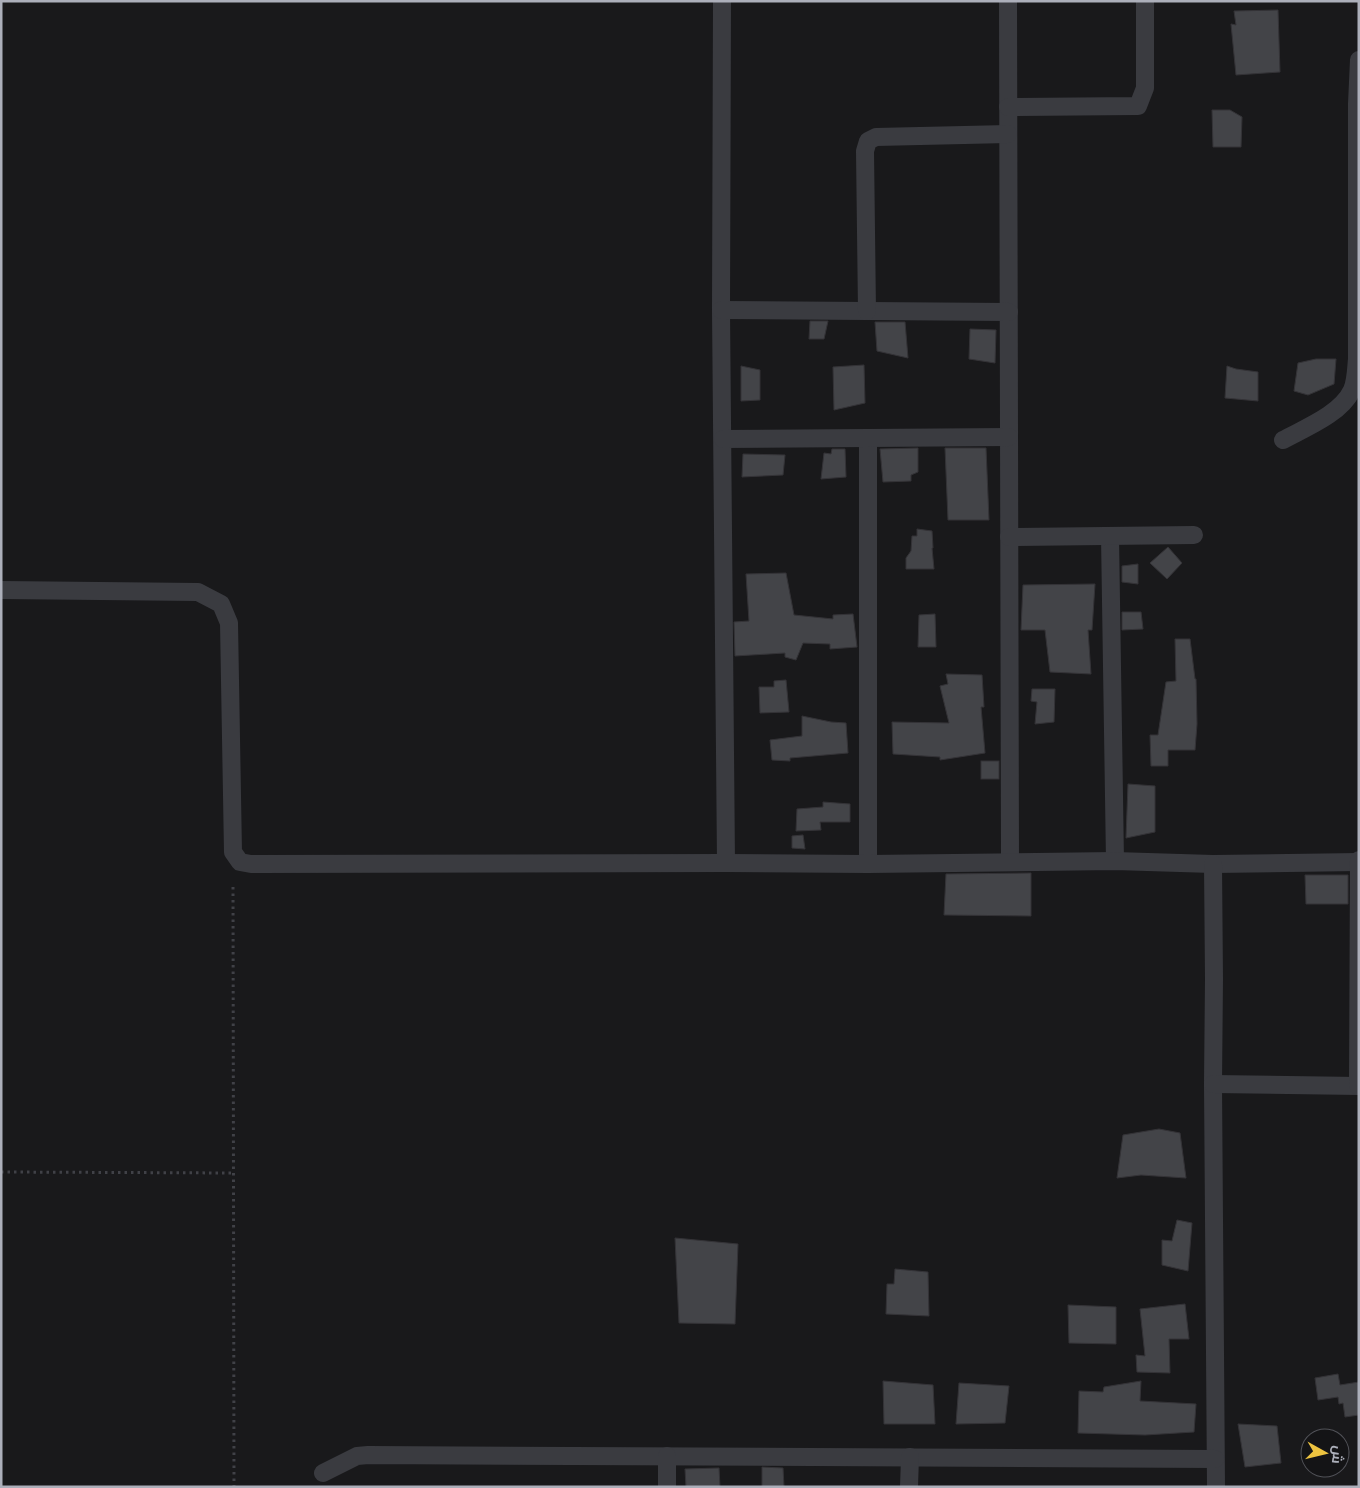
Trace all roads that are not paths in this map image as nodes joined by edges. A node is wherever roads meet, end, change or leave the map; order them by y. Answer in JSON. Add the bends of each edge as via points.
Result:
{"nodes":[{"id":1,"x":722,"y":1,"type":"edge"},
{"id":2,"x":1008,"y":1,"type":"edge"},
{"id":3,"x":1145,"y":1,"type":"edge"},
{"id":4,"x":1359,"y":60,"type":"edge"},
{"id":5,"x":1008,"y":107,"type":"junction"},
{"id":6,"x":1008,"y":134,"type":"junction"},
{"id":7,"x":721,"y":310,"type":"junction"},
{"id":8,"x":867,"y":311,"type":"junction"},
{"id":9,"x":1009,"y":312,"type":"junction"},
{"id":10,"x":1355,"y":392,"type":"edge"},
{"id":11,"x":1009,"y":436,"type":"junction"},
{"id":12,"x":868,"y":438,"type":"junction"},
{"id":13,"x":723,"y":439,"type":"junction"},
{"id":14,"x":1283,"y":440,"type":"dead end"},
{"id":15,"x":1194,"y":535,"type":"dead end"},
{"id":16,"x":1110,"y":536,"type":"junction"},
{"id":17,"x":1009,"y":537,"type":"junction"},
{"id":18,"x":1,"y":590,"type":"edge"},
{"id":19,"x":1115,"y":861,"type":"junction"},
{"id":20,"x":1359,"y":861,"type":"edge"},
{"id":21,"x":1010,"y":862,"type":"junction"},
{"id":22,"x":726,"y":863,"type":"junction"},
{"id":23,"x":868,"y":864,"type":"junction"},
{"id":24,"x":1213,"y":864,"type":"junction"},
{"id":25,"x":1213,"y":1084,"type":"junction"},
{"id":26,"x":1358,"y":1086,"type":"edge"},
{"id":27,"x":667,"y":1456,"type":"junction"},
{"id":28,"x":910,"y":1457,"type":"junction"},
{"id":29,"x":1215,"y":1458,"type":"junction"},
{"id":30,"x":323,"y":1473,"type":"dead end"},
{"id":31,"x":667,"y":1487,"type":"edge"},
{"id":32,"x":909,"y":1487,"type":"edge"},
{"id":33,"x":1216,"y":1487,"type":"edge"}],
"edges":[{"from":1,"to":7,"type":"street"},
{"from":2,"to":5,"type":"street"},
{"from":3,"to":5,"type":"street","via":[[1145,88],[1138,106]]},
{"from":4,"to":10,"type":"street"},
{"from":5,"to":6,"type":"street"},
{"from":6,"to":8,"type":"street","via":[[876,137],[868,142]]},
{"from":6,"to":9,"type":"street"},
{"from":7,"to":8,"type":"street"},
{"from":7,"to":13,"type":"street"},
{"from":8,"to":9,"type":"street"},
{"from":9,"to":11,"type":"street"},
{"from":10,"to":14,"type":"street","via":[[1317,422]]},
{"from":11,"to":12,"type":"street"},
{"from":11,"to":17,"type":"street"},
{"from":12,"to":13,"type":"street"},
{"from":12,"to":23,"type":"street"},
{"from":13,"to":22,"type":"street"},
{"from":15,"to":16,"type":"street"},
{"from":16,"to":17,"type":"street"},
{"from":16,"to":19,"type":"street"},
{"from":17,"to":21,"type":"street"},
{"from":18,"to":22,"type":"street","via":[[198,592],[221,604],[229,623],[233,852],[240,862]]},
{"from":19,"to":21,"type":"street"},
{"from":19,"to":24,"type":"street"},
{"from":20,"to":24,"type":"street"},
{"from":20,"to":26,"type":"street"},
{"from":21,"to":23,"type":"street"},
{"from":22,"to":23,"type":"street"},
{"from":24,"to":25,"type":"street"},
{"from":25,"to":26,"type":"street"},
{"from":25,"to":29,"type":"street"},
{"from":27,"to":28,"type":"street"},
{"from":27,"to":30,"type":"street","via":[[368,1454]]},
{"from":27,"to":31,"type":"street"},
{"from":28,"to":29,"type":"street"},
{"from":28,"to":32,"type":"street"},
{"from":29,"to":33,"type":"street"}]}
